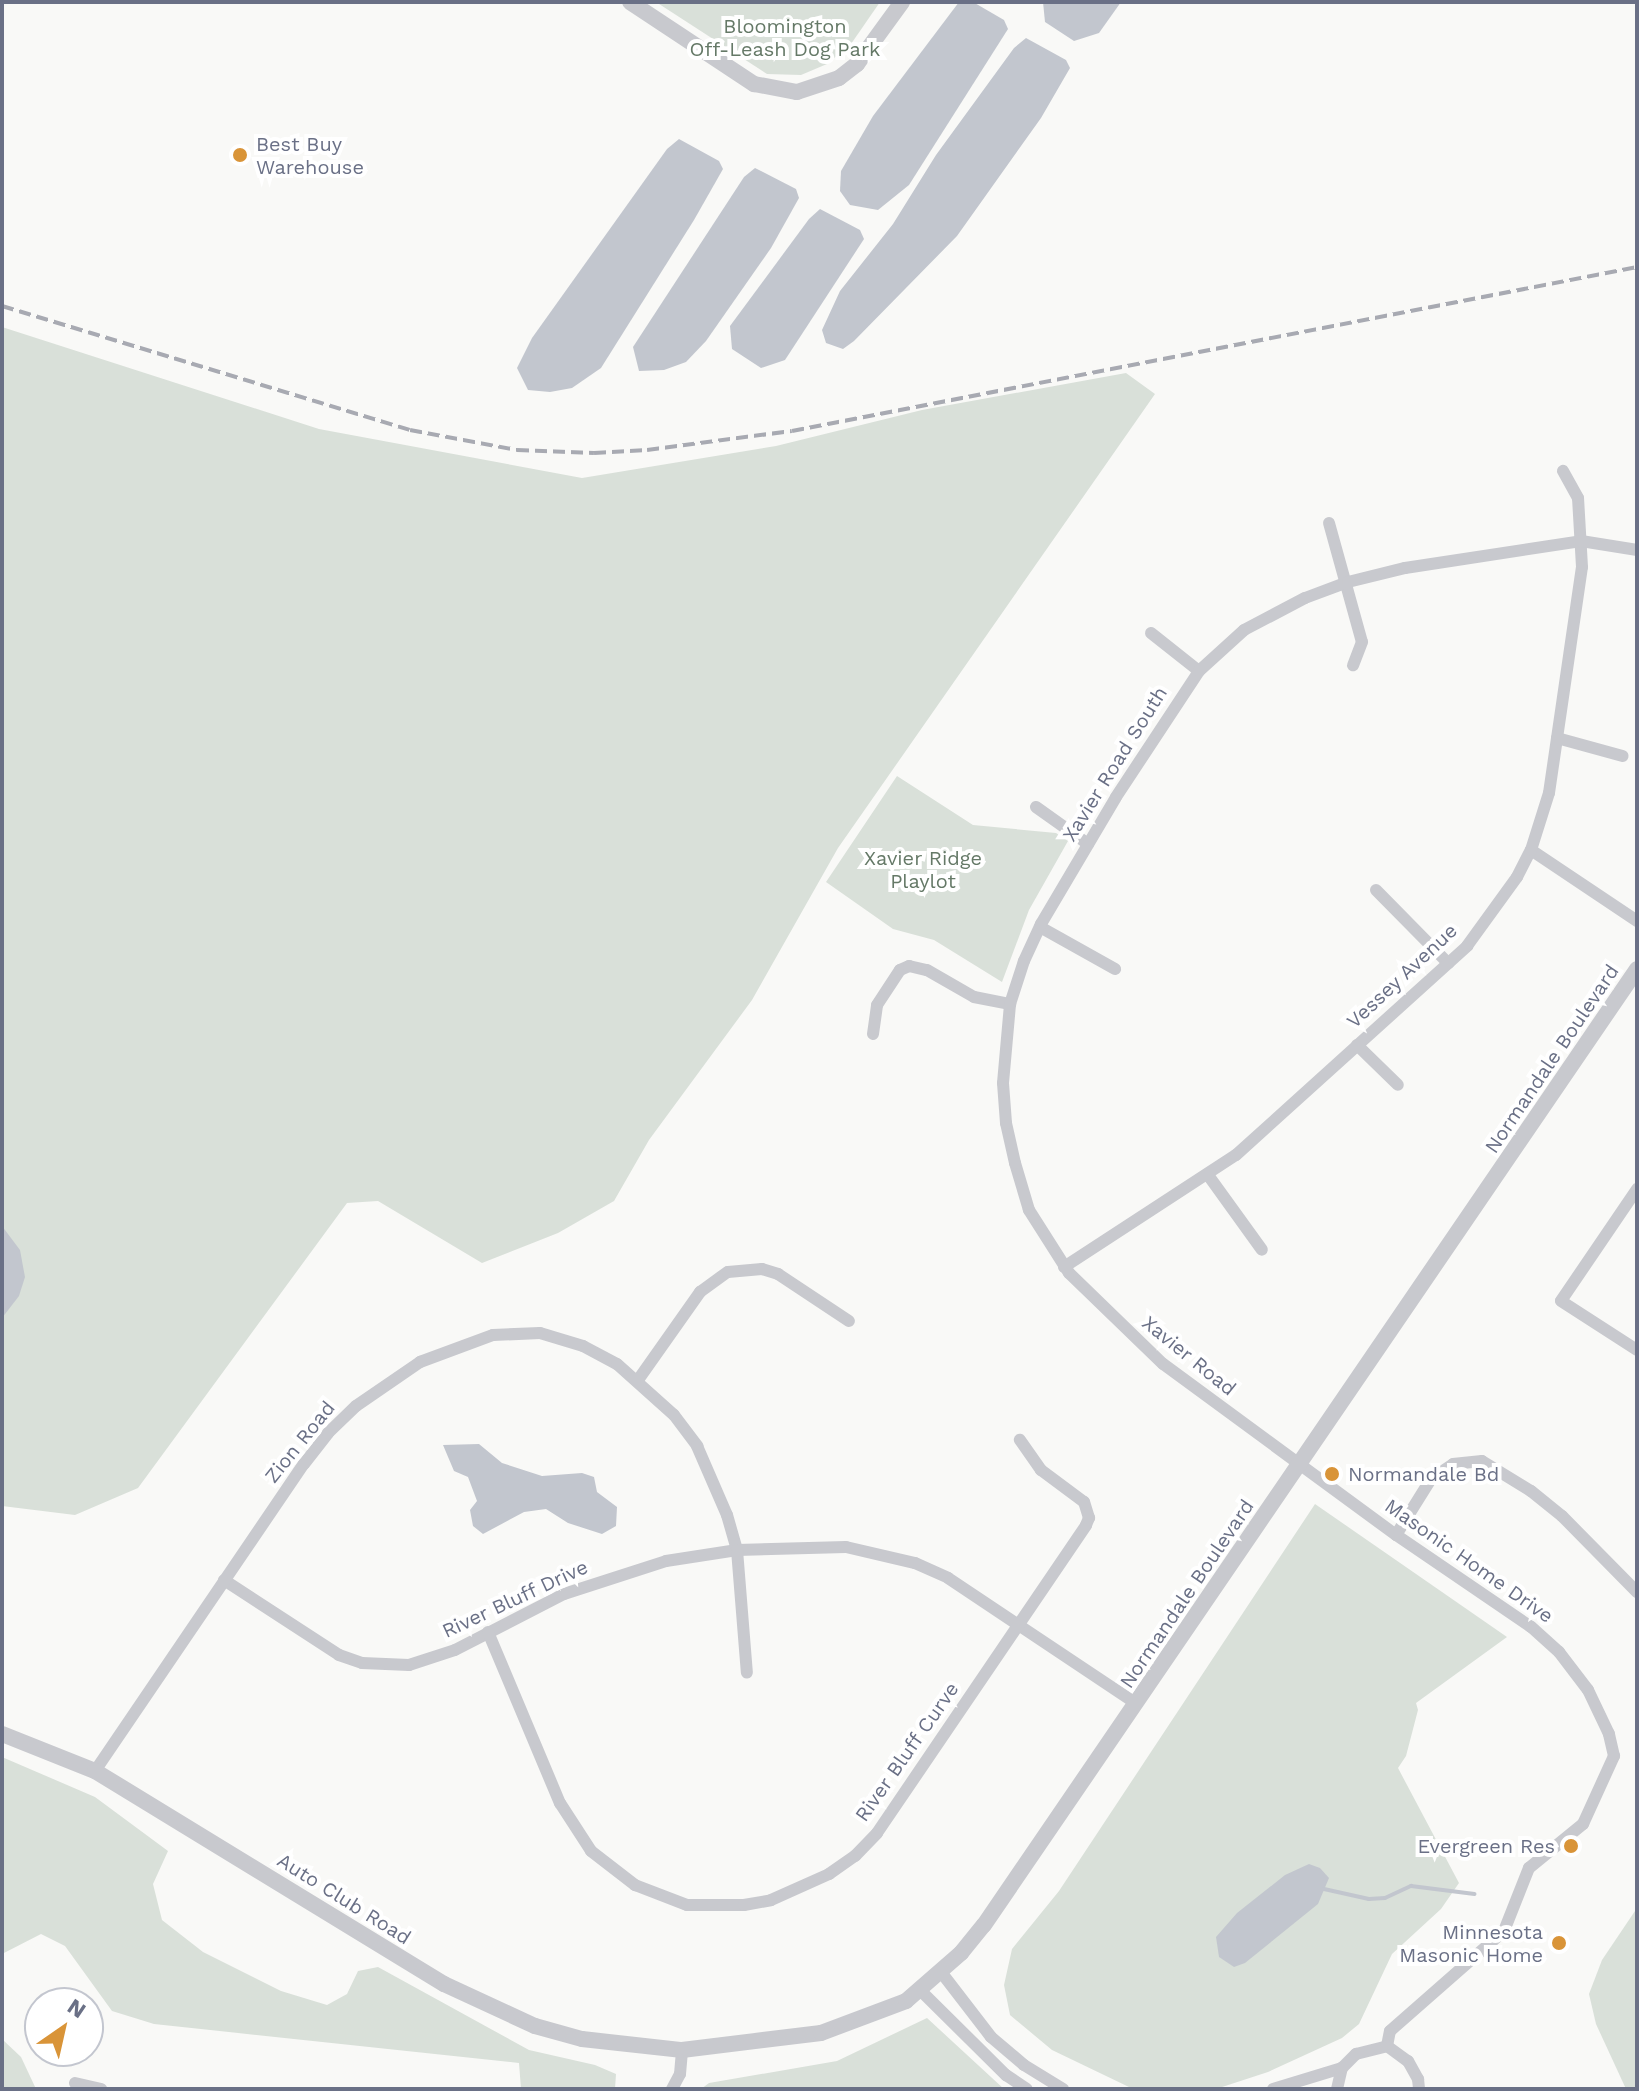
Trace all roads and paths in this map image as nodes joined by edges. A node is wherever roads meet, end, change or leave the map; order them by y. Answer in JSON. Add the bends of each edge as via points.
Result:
{"nodes":[{"id":1,"x":630,"y":2,"type":"edge"},
{"id":2,"x":902,"y":2,"type":"edge"},
{"id":3,"x":1563,"y":471,"type":"dead end"},
{"id":4,"x":1329,"y":523,"type":"dead end"},
{"id":5,"x":1581,"y":541,"type":"junction"},
{"id":6,"x":1637,"y":550,"type":"edge"},
{"id":7,"x":1348,"y":582,"type":"junction"},
{"id":8,"x":1151,"y":633,"type":"dead end"},
{"id":9,"x":1353,"y":665,"type":"dead end"},
{"id":10,"x":1199,"y":671,"type":"junction"},
{"id":11,"x":1557,"y":738,"type":"junction"},
{"id":12,"x":1623,"y":756,"type":"dead end"},
{"id":13,"x":1036,"y":807,"type":"dead end"},
{"id":14,"x":1088,"y":844,"type":"junction"},
{"id":15,"x":1531,"y":850,"type":"junction"},
{"id":16,"x":1376,"y":890,"type":"dead end"},
{"id":17,"x":1637,"y":921,"type":"edge"},
{"id":18,"x":1040,"y":927,"type":"junction"},
{"id":19,"x":1448,"y":963,"type":"junction"},
{"id":20,"x":1115,"y":969,"type":"dead end"},
{"id":21,"x":1637,"y":969,"type":"edge"},
{"id":22,"x":1010,"y":1004,"type":"junction"},
{"id":23,"x":873,"y":1034,"type":"dead end"},
{"id":24,"x":1357,"y":1045,"type":"junction"},
{"id":25,"x":1398,"y":1085,"type":"dead end"},
{"id":26,"x":1208,"y":1175,"type":"junction"},
{"id":27,"x":1637,"y":1189,"type":"edge"},
{"id":28,"x":1262,"y":1250,"type":"dead end"},
{"id":29,"x":1064,"y":1267,"type":"junction"},
{"id":30,"x":849,"y":1321,"type":"dead end"},
{"id":31,"x":1637,"y":1350,"type":"edge"},
{"id":32,"x":638,"y":1380,"type":"junction"},
{"id":33,"x":1020,"y":1440,"type":"dead end"},
{"id":34,"x":1301,"y":1463,"type":"junction"},
{"id":35,"x":1396,"y":1535,"type":"junction"},
{"id":36,"x":737,"y":1550,"type":"junction"},
{"id":37,"x":224,"y":1580,"type":"junction"},
{"id":38,"x":1637,"y":1592,"type":"edge"},
{"id":39,"x":1018,"y":1624,"type":"junction"},
{"id":40,"x":488,"y":1632,"type":"junction"},
{"id":41,"x":747,"y":1673,"type":"dead end"},
{"id":42,"x":1137,"y":1704,"type":"junction"},
{"id":43,"x":2,"y":1734,"type":"edge"},
{"id":44,"x":95,"y":1771,"type":"junction"},
{"id":45,"x":941,"y":1972,"type":"junction"},
{"id":46,"x":921,"y":1991,"type":"junction"},
{"id":47,"x":1387,"y":2046,"type":"junction"},
{"id":48,"x":682,"y":2050,"type":"junction"},
{"id":49,"x":1342,"y":2068,"type":"junction"},
{"id":50,"x":75,"y":2083,"type":"dead end"},
{"id":51,"x":101,"y":2089,"type":"edge"},
{"id":52,"x":672,"y":2089,"type":"edge"},
{"id":53,"x":1027,"y":2089,"type":"edge"},
{"id":54,"x":1063,"y":2089,"type":"edge"},
{"id":55,"x":1273,"y":2089,"type":"edge"},
{"id":56,"x":1337,"y":2089,"type":"edge"},
{"id":57,"x":1419,"y":2089,"type":"edge"}],
"edges":[{"from":1,"to":2,"type":"street","via":[[734,73],[775,91],[797,92],[839,78],[870,48]]},
{"from":3,"to":5,"type":"street","name":"Vessey Avenue","via":[[1578,498]]},
{"from":4,"to":7,"type":"street"},
{"from":5,"to":6,"type":"street","name":"Xavier Road South"},
{"from":5,"to":7,"type":"street","name":"Xavier Road South"},
{"from":5,"to":11,"type":"street","name":"Vessey Avenue","via":[[1582,567]]},
{"from":7,"to":9,"type":"street","via":[[1362,642]]},
{"from":7,"to":10,"type":"street","name":"Xavier Road South","via":[[1274,612],[1244,630]]},
{"from":8,"to":10,"type":"street"},
{"from":10,"to":14,"type":"street","name":"Xavier Road South"},
{"from":11,"to":12,"type":"street"},
{"from":11,"to":15,"type":"street","name":"Vessey Avenue","via":[[1549,793]]},
{"from":13,"to":14,"type":"street"},
{"from":14,"to":18,"type":"street","name":"Xavier Road South"},
{"from":15,"to":17,"type":"street"},
{"from":15,"to":19,"type":"street","name":"Vessey Avenue","via":[[1478,932]]},
{"from":16,"to":19,"type":"street"},
{"from":18,"to":20,"type":"street"},
{"from":18,"to":22,"type":"street","name":"Xavier Road South"},
{"from":19,"to":24,"type":"street","name":"Vessey Avenue"},
{"from":21,"to":34,"type":"street","name":"Normandale Boulevard"},
{"from":22,"to":23,"type":"street","via":[[974,997],[927,970],[909,966],[900,970],[877,1005]]},
{"from":22,"to":29,"type":"street","name":"Xavier Road South","via":[[1003,1083],[1006,1123],[1029,1210]]},
{"from":24,"to":25,"type":"street"},
{"from":24,"to":26,"type":"street","name":"Vessey Avenue"},
{"from":26,"to":28,"type":"street"},
{"from":26,"to":29,"type":"street","name":"Vessey Avenue"},
{"from":27,"to":31,"type":"street","via":[[1561,1301]]},
{"from":29,"to":34,"type":"street","name":"Xavier Road","via":[[1163,1364]]},
{"from":30,"to":32,"type":"street","via":[[778,1274],[762,1269],[728,1272],[700,1292]]},
{"from":32,"to":36,"type":"street","name":"Zion Road","via":[[697,1446]]},
{"from":32,"to":37,"type":"street","name":"Zion Road","via":[[583,1346],[540,1333],[493,1335],[420,1362],[366,1398],[328,1433]]},
{"from":33,"to":39,"type":"street","name":"River Bluff Curve","via":[[1041,1470],[1084,1502],[1089,1518]]},
{"from":34,"to":35,"type":"street","name":"Masonic Home Drive"},
{"from":34,"to":42,"type":"street","name":"Normandale Boulevard"},
{"from":35,"to":38,"type":"street","via":[[1431,1479],[1453,1464],[1482,1461],[1562,1516]]},
{"from":35,"to":47,"type":"street","name":"Masonic Home Drive","via":[[1559,1652],[1600,1712],[1614,1756],[1583,1824],[1529,1868],[1504,1931],[1390,2031]]},
{"from":36,"to":39,"type":"street","name":"River Bluff Drive","via":[[810,1545],[881,1553],[948,1578]]},
{"from":36,"to":40,"type":"street","name":"River Bluff Drive","via":[[615,1575]]},
{"from":36,"to":41,"type":"street","name":"Zion Road"},
{"from":37,"to":40,"type":"street","name":"River Bluff Drive","via":[[318,1644],[362,1663],[433,1660]]},
{"from":37,"to":44,"type":"street","name":"Zion Road"},
{"from":39,"to":40,"type":"street","name":"River Bluff Curve","via":[[896,1807],[855,1856],[771,1900],[715,1907],[687,1905],[635,1885],[591,1851],[560,1803]]},
{"from":39,"to":42,"type":"street","name":"River Bluff Drive"},
{"from":42,"to":45,"type":"street","name":"Normandale Boulevard","via":[[984,1925]]},
{"from":43,"to":44,"type":"street","name":"Auto Club Road"},
{"from":44,"to":48,"type":"street","name":"Auto Club Road","via":[[488,2007],[582,2039]]},
{"from":45,"to":46,"type":"street","name":"Normandale Boulevard"},
{"from":45,"to":54,"type":"street","via":[[991,2037]]},
{"from":46,"to":48,"type":"street","name":"Normandale Boulevard","via":[[821,2033]]},
{"from":46,"to":53,"type":"street"},
{"from":47,"to":49,"type":"street","via":[[1356,2054]]},
{"from":47,"to":57,"type":"street","via":[[1408,2061]]},
{"from":48,"to":52,"type":"street","via":[[680,2074]]},
{"from":49,"to":55,"type":"street"},
{"from":49,"to":56,"type":"street"},
{"from":50,"to":51,"type":"street"}]}
